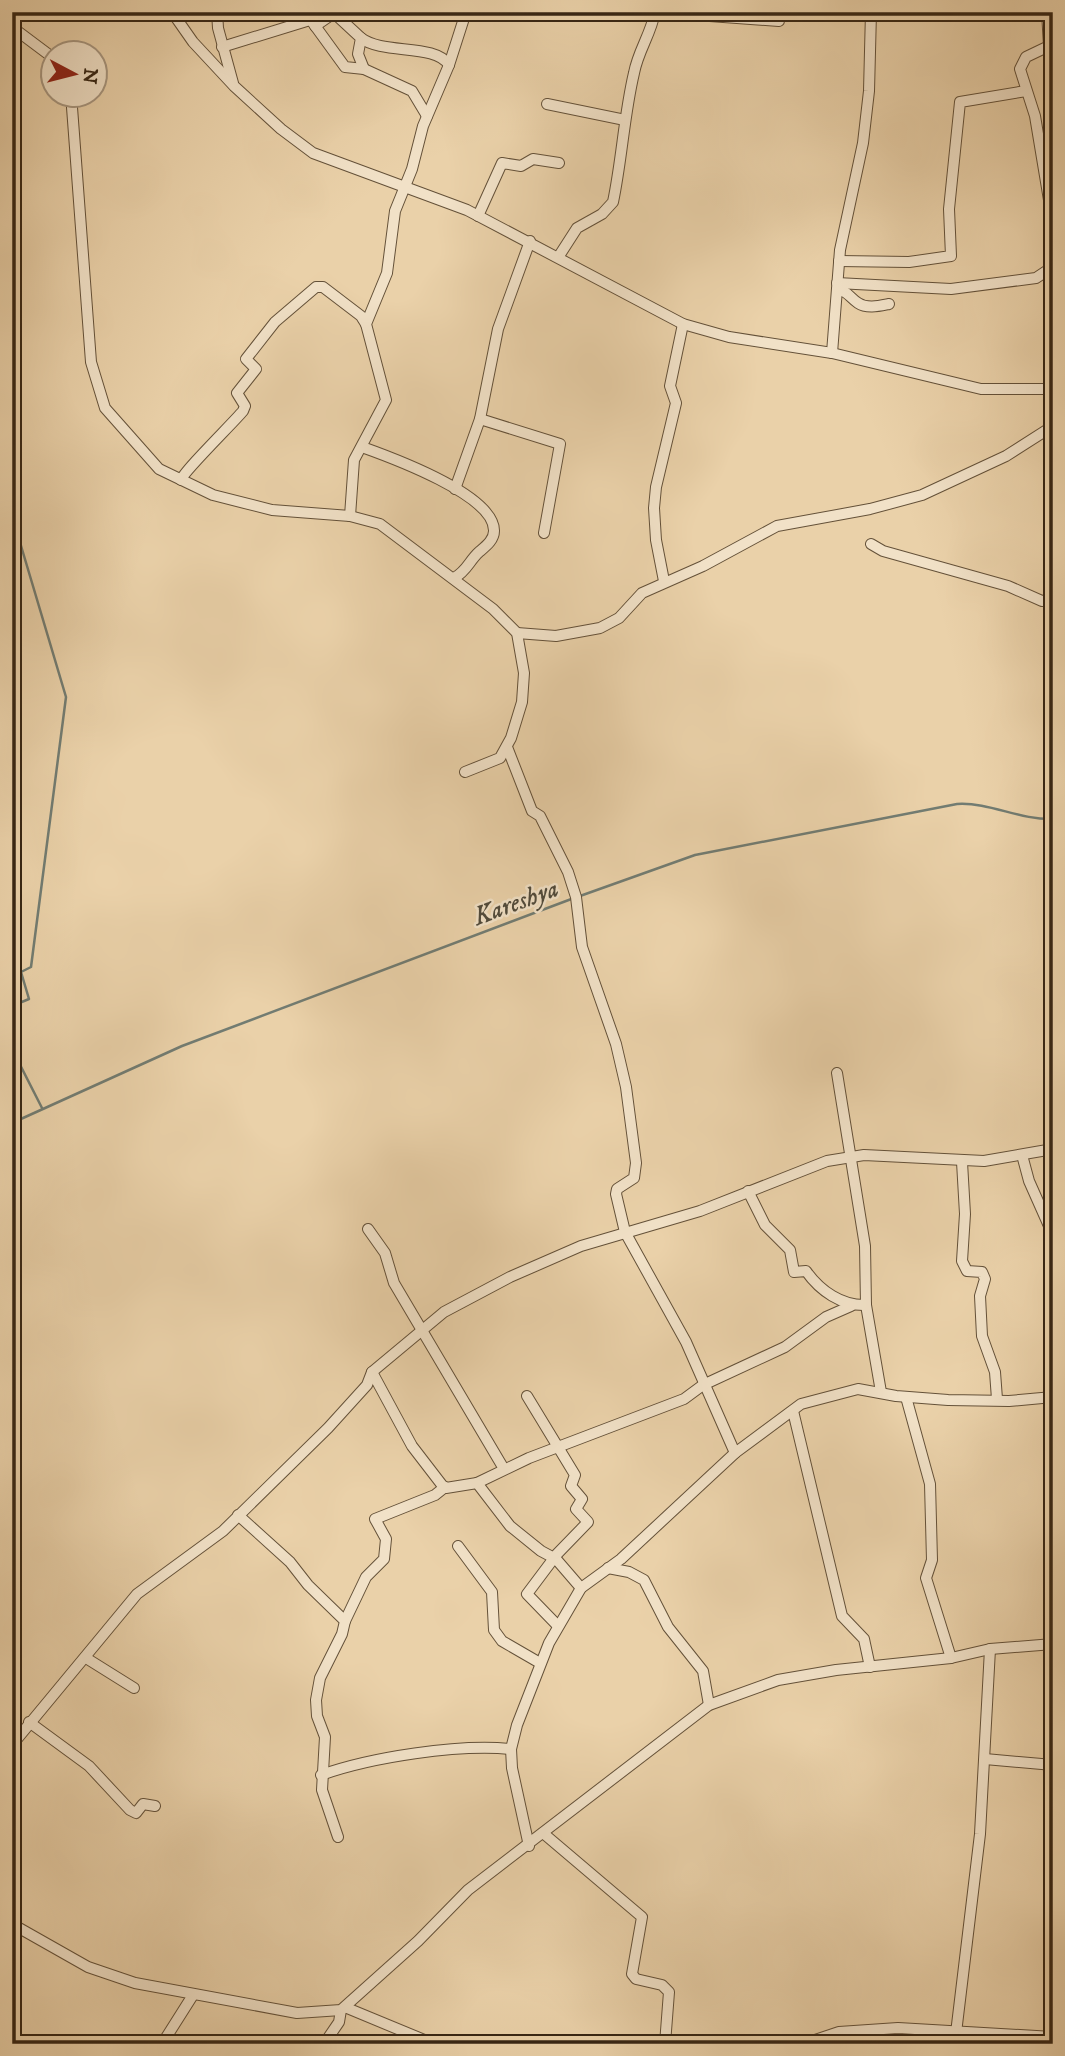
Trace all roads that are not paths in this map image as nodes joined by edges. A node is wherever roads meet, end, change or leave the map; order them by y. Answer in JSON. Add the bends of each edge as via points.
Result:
{"nodes":[{"id":1,"x":172,"y":12,"type":"edge"},
{"id":2,"x":217,"y":12,"type":"edge"},
{"id":3,"x":466,"y":12,"type":"edge"},
{"id":4,"x":655,"y":12,"type":"edge"},
{"id":5,"x":871,"y":12,"type":"edge"},
{"id":6,"x":1047,"y":12,"type":"edge"},
{"id":7,"x":757,"y":17,"type":"edge"},
{"id":8,"x":310,"y":19,"type":"edge"},
{"id":9,"x":779,"y":21,"type":"dead end"},
{"id":10,"x":12,"y":27,"type":"edge"},
{"id":11,"x":361,"y":38,"type":"junction"},
{"id":12,"x":38,"y":46,"type":"edge"},
{"id":13,"x":222,"y":47,"type":"junction"},
{"id":14,"x":449,"y":65,"type":"junction"},
{"id":15,"x":365,"y":69,"type":"junction"},
{"id":16,"x":234,"y":86,"type":"junction"},
{"id":17,"x":1026,"y":91,"type":"junction"},
{"id":18,"x":547,"y":104,"type":"dead end"},
{"id":19,"x":72,"y":108,"type":"edge"},
{"id":20,"x":427,"y":116,"type":"junction"},
{"id":21,"x":625,"y":120,"type":"junction"},
{"id":22,"x":559,"y":163,"type":"dead end"},
{"id":23,"x":406,"y":186,"type":"junction"},
{"id":24,"x":478,"y":216,"type":"junction"},
{"id":25,"x":1053,"y":224,"type":"edge"},
{"id":26,"x":530,"y":241,"type":"junction"},
{"id":27,"x":559,"y":256,"type":"junction"},
{"id":28,"x":1053,"y":260,"type":"edge"},
{"id":29,"x":839,"y":261,"type":"junction"},
{"id":30,"x":837,"y":287,"type":"junction"},
{"id":31,"x":889,"y":304,"type":"dead end"},
{"id":32,"x":366,"y":324,"type":"junction"},
{"id":33,"x":683,"y":324,"type":"junction"},
{"id":34,"x":832,"y":353,"type":"junction"},
{"id":35,"x":1053,"y":389,"type":"edge"},
{"id":36,"x":480,"y":419,"type":"junction"},
{"id":37,"x":1053,"y":426,"type":"edge"},
{"id":38,"x":362,"y":447,"type":"junction"},
{"id":39,"x":181,"y":480,"type":"junction"},
{"id":40,"x":456,"y":489,"type":"junction"},
{"id":41,"x":350,"y":516,"type":"junction"},
{"id":42,"x":544,"y":533,"type":"dead end"},
{"id":43,"x":871,"y":544,"type":"dead end"},
{"id":44,"x":454,"y":578,"type":"junction"},
{"id":45,"x":664,"y":581,"type":"junction"},
{"id":46,"x":1053,"y":600,"type":"edge"},
{"id":47,"x":517,"y":633,"type":"junction"},
{"id":48,"x":507,"y":747,"type":"junction"},
{"id":49,"x":466,"y":772,"type":"dead end"},
{"id":50,"x":837,"y":1073,"type":"dead end"},
{"id":51,"x":1053,"y":1149,"type":"edge"},
{"id":52,"x":1022,"y":1155,"type":"junction"},
{"id":53,"x":850,"y":1156,"type":"junction"},
{"id":54,"x":962,"y":1162,"type":"junction"},
{"id":55,"x":748,"y":1191,"type":"junction"},
{"id":56,"x":368,"y":1229,"type":"dead end"},
{"id":57,"x":625,"y":1232,"type":"junction"},
{"id":58,"x":1053,"y":1235,"type":"edge"},
{"id":59,"x":866,"y":1304,"type":"junction"},
{"id":60,"x":851,"y":1306,"type":"junction"},
{"id":61,"x":422,"y":1329,"type":"junction"},
{"id":62,"x":372,"y":1372,"type":"junction"},
{"id":63,"x":703,"y":1385,"type":"junction"},
{"id":64,"x":881,"y":1392,"type":"junction"},
{"id":65,"x":527,"y":1396,"type":"dead end"},
{"id":66,"x":906,"y":1397,"type":"junction"},
{"id":67,"x":1053,"y":1397,"type":"edge"},
{"id":68,"x":997,"y":1399,"type":"junction"},
{"id":69,"x":793,"y":1411,"type":"junction"},
{"id":70,"x":557,"y":1446,"type":"junction"},
{"id":71,"x":735,"y":1453,"type":"junction"},
{"id":72,"x":505,"y":1469,"type":"junction"},
{"id":73,"x":477,"y":1483,"type":"junction"},
{"id":74,"x":444,"y":1487,"type":"junction"},
{"id":75,"x":238,"y":1516,"type":"junction"},
{"id":76,"x":458,"y":1546,"type":"dead end"},
{"id":77,"x":556,"y":1559,"type":"junction"},
{"id":78,"x":608,"y":1568,"type":"junction"},
{"id":79,"x":581,"y":1588,"type":"junction"},
{"id":80,"x":345,"y":1621,"type":"junction"},
{"id":81,"x":558,"y":1626,"type":"junction"},
{"id":82,"x":1053,"y":1644,"type":"edge"},
{"id":83,"x":990,"y":1649,"type":"junction"},
{"id":84,"x":86,"y":1658,"type":"junction"},
{"id":85,"x":951,"y":1658,"type":"junction"},
{"id":86,"x":540,"y":1663,"type":"junction"},
{"id":87,"x":870,"y":1667,"type":"junction"},
{"id":88,"x":134,"y":1688,"type":"dead end"},
{"id":89,"x":709,"y":1705,"type":"junction"},
{"id":90,"x":29,"y":1722,"type":"junction"},
{"id":91,"x":12,"y":1745,"type":"edge"},
{"id":92,"x":511,"y":1749,"type":"junction"},
{"id":93,"x":985,"y":1759,"type":"junction"},
{"id":94,"x":1053,"y":1765,"type":"edge"},
{"id":95,"x":321,"y":1775,"type":"junction"},
{"id":96,"x":155,"y":1806,"type":"dead end"},
{"id":97,"x":543,"y":1833,"type":"junction"},
{"id":98,"x":338,"y":1837,"type":"dead end"},
{"id":99,"x":529,"y":1846,"type":"junction"},
{"id":100,"x":12,"y":1924,"type":"edge"},
{"id":101,"x":193,"y":1995,"type":"junction"},
{"id":102,"x":344,"y":2009,"type":"junction"},
{"id":103,"x":956,"y":2033,"type":"junction"},
{"id":104,"x":1053,"y":2037,"type":"edge"},
{"id":105,"x":162,"y":2044,"type":"edge"},
{"id":106,"x":324,"y":2044,"type":"edge"},
{"id":107,"x":434,"y":2044,"type":"edge"},
{"id":108,"x":665,"y":2044,"type":"edge"},
{"id":109,"x":803,"y":2044,"type":"edge"}],
"edges":[{"from":1,"to":16,"type":"street"},
{"from":2,"to":13,"type":"street"},
{"from":3,"to":14,"type":"street"},
{"from":4,"to":7,"type":"street"},
{"from":4,"to":21,"type":"street","via":[[637,59]]},
{"from":5,"to":29,"type":"street","via":[[863,144]]},
{"from":6,"to":17,"type":"street","via":[[1049,46],[1026,57],[1020,69]]},
{"from":7,"to":9,"type":"street"},
{"from":8,"to":11,"type":"street","via":[[334,13]]},
{"from":8,"to":13,"type":"street"},
{"from":8,"to":15,"type":"street","via":[[345,67]]},
{"from":10,"to":12,"type":"street"},
{"from":11,"to":14,"type":"street","via":[[439,56]]},
{"from":11,"to":15,"type":"street","via":[[358,54]]},
{"from":13,"to":16,"type":"street"},
{"from":14,"to":20,"type":"street"},
{"from":15,"to":20,"type":"street","via":[[412,91]]},
{"from":16,"to":23,"type":"street","via":[[313,153]]},
{"from":17,"to":25,"type":"street","via":[[1035,116]]},
{"from":17,"to":29,"type":"street","via":[[960,102],[949,209],[951,256],[909,262]]},
{"from":18,"to":21,"type":"street"},
{"from":19,"to":39,"type":"street","via":[[91,362],[98,393],[105,408],[149,460]]},
{"from":20,"to":23,"type":"street"},
{"from":21,"to":27,"type":"street","via":[[613,202],[577,228]]},
{"from":22,"to":24,"type":"street","via":[[533,159],[521,166],[502,163]]},
{"from":23,"to":24,"type":"street"},
{"from":23,"to":32,"type":"street","via":[[390,233],[387,273]]},
{"from":24,"to":26,"type":"street"},
{"from":26,"to":27,"type":"street"},
{"from":26,"to":36,"type":"street","via":[[498,329]]},
{"from":27,"to":33,"type":"street"},
{"from":28,"to":30,"type":"street","via":[[1048,270],[1035,278],[951,289]]},
{"from":29,"to":30,"type":"street"},
{"from":30,"to":31,"type":"street","via":[[859,304]]},
{"from":30,"to":34,"type":"street"},
{"from":32,"to":38,"type":"street","via":[[386,400]]},
{"from":32,"to":39,"type":"street","via":[[323,287],[275,322],[246,359],[256,369],[237,393],[243,411]]},
{"from":33,"to":34,"type":"street","via":[[729,337]]},
{"from":33,"to":45,"type":"street","via":[[670,386],[676,403],[654,508]]},
{"from":34,"to":35,"type":"street","via":[[981,389]]},
{"from":36,"to":40,"type":"street"},
{"from":36,"to":42,"type":"street","via":[[560,444]]},
{"from":37,"to":45,"type":"street","via":[[1006,456],[922,495],[778,526]]},
{"from":38,"to":40,"type":"street"},
{"from":38,"to":41,"type":"street","via":[[353,465]]},
{"from":39,"to":41,"type":"street","via":[[243,504]]},
{"from":40,"to":44,"type":"street","via":[[482,508],[492,520],[494,532],[466,572]]},
{"from":41,"to":44,"type":"street","via":[[380,524]]},
{"from":43,"to":46,"type":"street","via":[[1042,601]]},
{"from":44,"to":47,"type":"street"},
{"from":45,"to":47,"type":"street","via":[[600,628],[556,636]]},
{"from":47,"to":48,"type":"street","via":[[523,651],[522,702]]},
{"from":48,"to":49,"type":"street","via":[[500,758]]},
{"from":48,"to":57,"type":"street","via":[[532,811],[540,817],[568,872],[582,947],[621,1066],[636,1163],[634,1178],[616,1194]]},
{"from":50,"to":53,"type":"street"},
{"from":51,"to":52,"type":"street"},
{"from":52,"to":54,"type":"street"},
{"from":52,"to":58,"type":"street"},
{"from":53,"to":54,"type":"street"},
{"from":53,"to":55,"type":"street"},
{"from":53,"to":59,"type":"street","via":[[865,1246]]},
{"from":54,"to":68,"type":"street","via":[[962,1261],[967,1271],[982,1272],[985,1279],[980,1296],[982,1336],[995,1372]]},
{"from":55,"to":57,"type":"street","via":[[700,1211]]},
{"from":55,"to":60,"type":"street","via":[[765,1225],[790,1250],[794,1272],[806,1271],[818,1285]]},
{"from":56,"to":61,"type":"street","via":[[385,1253],[394,1283]]},
{"from":57,"to":61,"type":"street","via":[[510,1277]]},
{"from":57,"to":63,"type":"street","via":[[686,1342]]},
{"from":59,"to":60,"type":"street"},
{"from":59,"to":64,"type":"street"},
{"from":60,"to":63,"type":"street","via":[[826,1317],[785,1347]]},
{"from":61,"to":62,"type":"street"},
{"from":61,"to":72,"type":"street"},
{"from":62,"to":74,"type":"street","via":[[412,1446]]},
{"from":62,"to":75,"type":"street","via":[[367,1385],[328,1428]]},
{"from":63,"to":70,"type":"street","via":[[684,1399]]},
{"from":63,"to":71,"type":"street"},
{"from":64,"to":66,"type":"street"},
{"from":64,"to":69,"type":"street","via":[[858,1389],[801,1404]]},
{"from":65,"to":70,"type":"street"},
{"from":66,"to":68,"type":"street"},
{"from":66,"to":85,"type":"street","via":[[930,1484],[933,1539],[926,1578]]},
{"from":67,"to":68,"type":"street"},
{"from":69,"to":71,"type":"street"},
{"from":69,"to":87,"type":"street","via":[[842,1616],[864,1639]]},
{"from":70,"to":72,"type":"street"},
{"from":70,"to":77,"type":"street","via":[[575,1475],[571,1486],[582,1499],[576,1509],[588,1522]]},
{"from":71,"to":78,"type":"street"},
{"from":72,"to":73,"type":"street"},
{"from":73,"to":74,"type":"street"},
{"from":73,"to":77,"type":"street","via":[[510,1526]]},
{"from":74,"to":80,"type":"street","via":[[375,1519],[386,1539],[384,1559],[366,1577]]},
{"from":75,"to":80,"type":"street","via":[[290,1562]]},
{"from":75,"to":84,"type":"street","via":[[146,1585]]},
{"from":76,"to":86,"type":"street","via":[[492,1592],[494,1630],[502,1641]]},
{"from":77,"to":79,"type":"street"},
{"from":77,"to":81,"type":"street","via":[[527,1594]]},
{"from":78,"to":79,"type":"street"},
{"from":78,"to":89,"type":"street","via":[[644,1580],[668,1627],[704,1671]]},
{"from":79,"to":81,"type":"street"},
{"from":80,"to":95,"type":"street","via":[[320,1678],[316,1700],[325,1737]]},
{"from":81,"to":86,"type":"street"},
{"from":82,"to":83,"type":"street"},
{"from":83,"to":85,"type":"street"},
{"from":83,"to":93,"type":"street"},
{"from":84,"to":88,"type":"street"},
{"from":84,"to":90,"type":"street"},
{"from":85,"to":87,"type":"street"},
{"from":86,"to":92,"type":"street"},
{"from":87,"to":89,"type":"street","via":[[778,1680]]},
{"from":89,"to":97,"type":"street"},
{"from":90,"to":91,"type":"street"},
{"from":90,"to":96,"type":"street","via":[[89,1766],[130,1810],[136,1813],[143,1804]]},
{"from":92,"to":95,"type":"street","via":[[489,1747],[379,1759]]},
{"from":92,"to":99,"type":"street"},
{"from":93,"to":94,"type":"street"},
{"from":93,"to":103,"type":"street"},
{"from":95,"to":98,"type":"street","via":[[325,1804]]},
{"from":97,"to":99,"type":"street"},
{"from":97,"to":108,"type":"street","via":[[642,1917],[632,1974],[669,1992]]},
{"from":99,"to":102,"type":"street","via":[[468,1890]]},
{"from":100,"to":101,"type":"street","via":[[88,1968]]},
{"from":101,"to":102,"type":"street","via":[[297,2013]]},
{"from":101,"to":105,"type":"street"},
{"from":102,"to":106,"type":"street"},
{"from":102,"to":107,"type":"street"},
{"from":103,"to":104,"type":"street"},
{"from":103,"to":109,"type":"street","via":[[859,2029]]}]}
